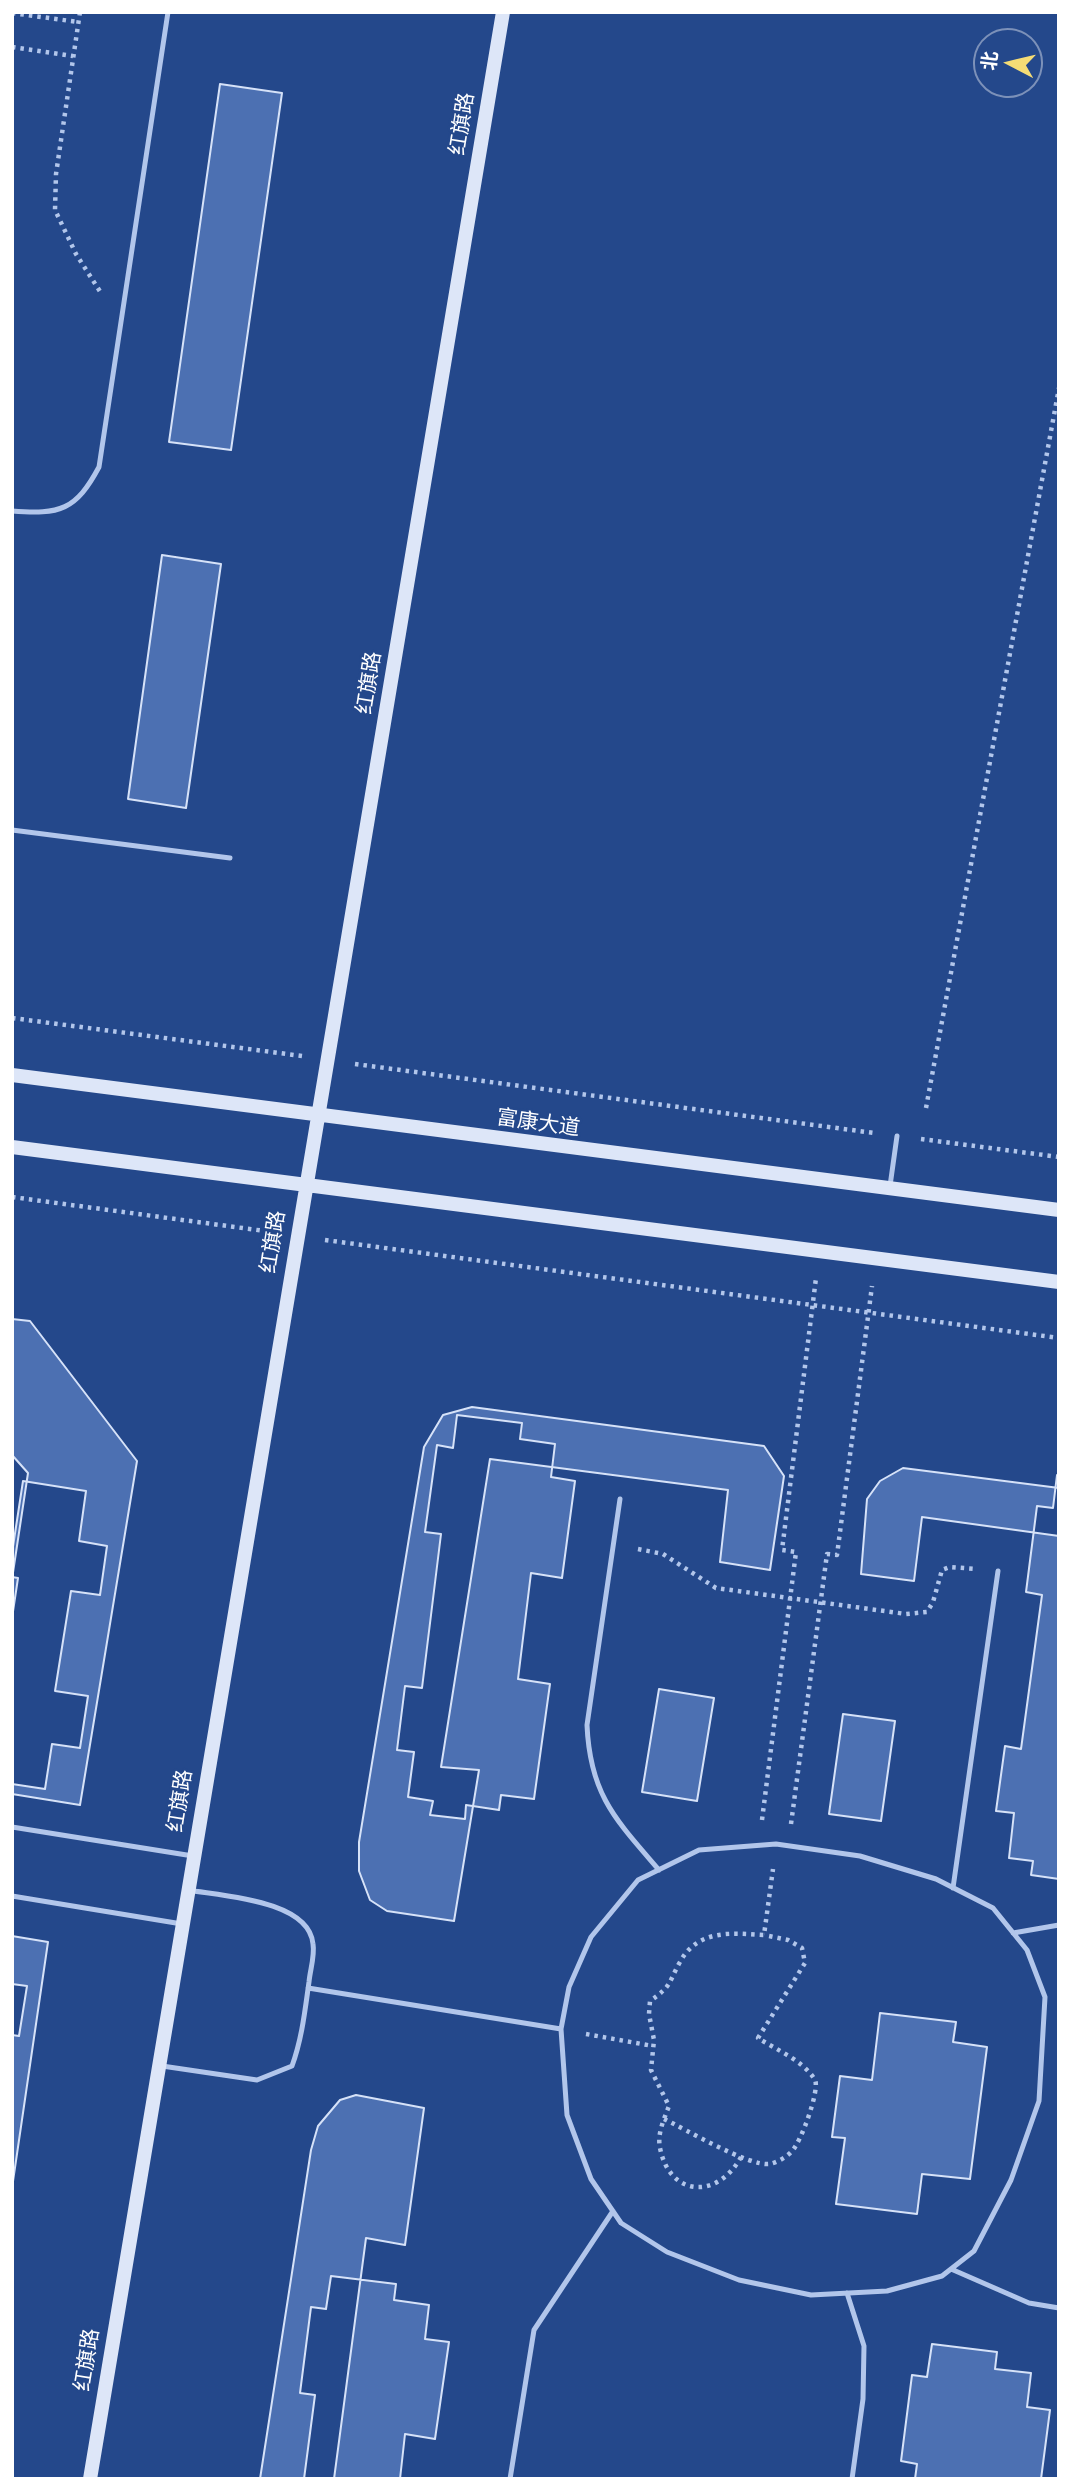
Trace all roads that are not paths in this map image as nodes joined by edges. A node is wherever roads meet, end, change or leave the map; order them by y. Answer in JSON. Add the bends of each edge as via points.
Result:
{"nodes":[{"id":1,"x":168,"y":12,"type":"edge"},
{"id":2,"x":503,"y":12,"type":"edge"},
{"id":3,"x":12,"y":511,"type":"edge"},
{"id":4,"x":12,"y":830,"type":"edge"},
{"id":5,"x":230,"y":858,"type":"dead end"},
{"id":6,"x":12,"y":1075,"type":"edge"},
{"id":7,"x":318,"y":1116,"type":"junction"},
{"id":8,"x":897,"y":1136,"type":"road end"},
{"id":9,"x":12,"y":1147,"type":"edge"},
{"id":10,"x":305,"y":1185,"type":"junction"},
{"id":11,"x":890,"y":1189,"type":"junction"},
{"id":12,"x":1059,"y":1210,"type":"edge"},
{"id":13,"x":1059,"y":1282,"type":"edge"},
{"id":14,"x":620,"y":1499,"type":"dead end"},
{"id":15,"x":998,"y":1571,"type":"road end"},
{"id":16,"x":12,"y":1827,"type":"edge"},
{"id":17,"x":193,"y":1856,"type":"junction"},
{"id":18,"x":659,"y":1870,"type":"junction"},
{"id":19,"x":953,"y":1888,"type":"junction"},
{"id":20,"x":188,"y":1890,"type":"junction"},
{"id":21,"x":12,"y":1896,"type":"edge"},
{"id":22,"x":182,"y":1924,"type":"junction"},
{"id":23,"x":1059,"y":1925,"type":"edge"},
{"id":24,"x":1013,"y":1933,"type":"junction"},
{"id":25,"x":308,"y":1988,"type":"junction"},
{"id":26,"x":561,"y":2029,"type":"junction"},
{"id":27,"x":158,"y":2066,"type":"junction"},
{"id":28,"x":612,"y":2211,"type":"junction"},
{"id":29,"x":951,"y":2269,"type":"junction"},
{"id":30,"x":847,"y":2293,"type":"junction"},
{"id":31,"x":1059,"y":2308,"type":"edge"},
{"id":32,"x":90,"y":2479,"type":"edge"},
{"id":33,"x":510,"y":2479,"type":"edge"},
{"id":34,"x":852,"y":2479,"type":"edge"}],
"edges":[{"from":1,"to":3,"type":"lane","via":[[99,467],[85,494],[64,508],[39,513]]},
{"from":2,"to":7,"type":"street","name":"红旗路"},
{"from":4,"to":5,"type":"lane"},
{"from":6,"to":7,"type":"street","name":"富康大道"},
{"from":7,"to":10,"type":"street","name":"红旗路"},
{"from":7,"to":11,"type":"street","name":"富康大道"},
{"from":8,"to":11,"type":"lane"},
{"from":9,"to":10,"type":"street"},
{"from":10,"to":13,"type":"street"},
{"from":10,"to":17,"type":"street","name":"红旗路"},
{"from":11,"to":12,"type":"street","name":"富康大道"},
{"from":14,"to":18,"type":"lane","via":[[587,1726],[589,1754],[599,1793],[621,1827]]},
{"from":15,"to":19,"type":"lane"},
{"from":16,"to":17,"type":"lane"},
{"from":17,"to":20,"type":"street","name":"红旗路"},
{"from":18,"to":19,"type":"lane","via":[[699,1850],[776,1844],[860,1856]]},
{"from":18,"to":26,"type":"lane","via":[[638,1881],[591,1937],[569,1987]]},
{"from":19,"to":24,"type":"lane","via":[[993,1908]]},
{"from":20,"to":22,"type":"street","name":"红旗路"},
{"from":20,"to":25,"type":"lane","via":[[261,1902],[293,1914],[307,1926],[314,1944]]},
{"from":21,"to":22,"type":"lane"},
{"from":22,"to":27,"type":"street","name":"红旗路"},
{"from":23,"to":24,"type":"lane"},
{"from":24,"to":29,"type":"lane","via":[[1027,1950],[1045,1997],[1040,2101],[1011,2180],[974,2251]]},
{"from":25,"to":26,"type":"lane"},
{"from":25,"to":27,"type":"lane","via":[[300,2046],[292,2066],[257,2080]]},
{"from":26,"to":28,"type":"lane","via":[[567,2115],[591,2179]]},
{"from":27,"to":32,"type":"street","name":"红旗路"},
{"from":28,"to":30,"type":"lane","via":[[667,2252],[739,2280],[811,2295]]},
{"from":28,"to":33,"type":"lane","via":[[534,2330]]},
{"from":29,"to":30,"type":"lane","via":[[942,2276],[887,2291]]},
{"from":29,"to":31,"type":"lane","via":[[1028,2303]]},
{"from":30,"to":34,"type":"lane","via":[[864,2346],[863,2399]]}]}
